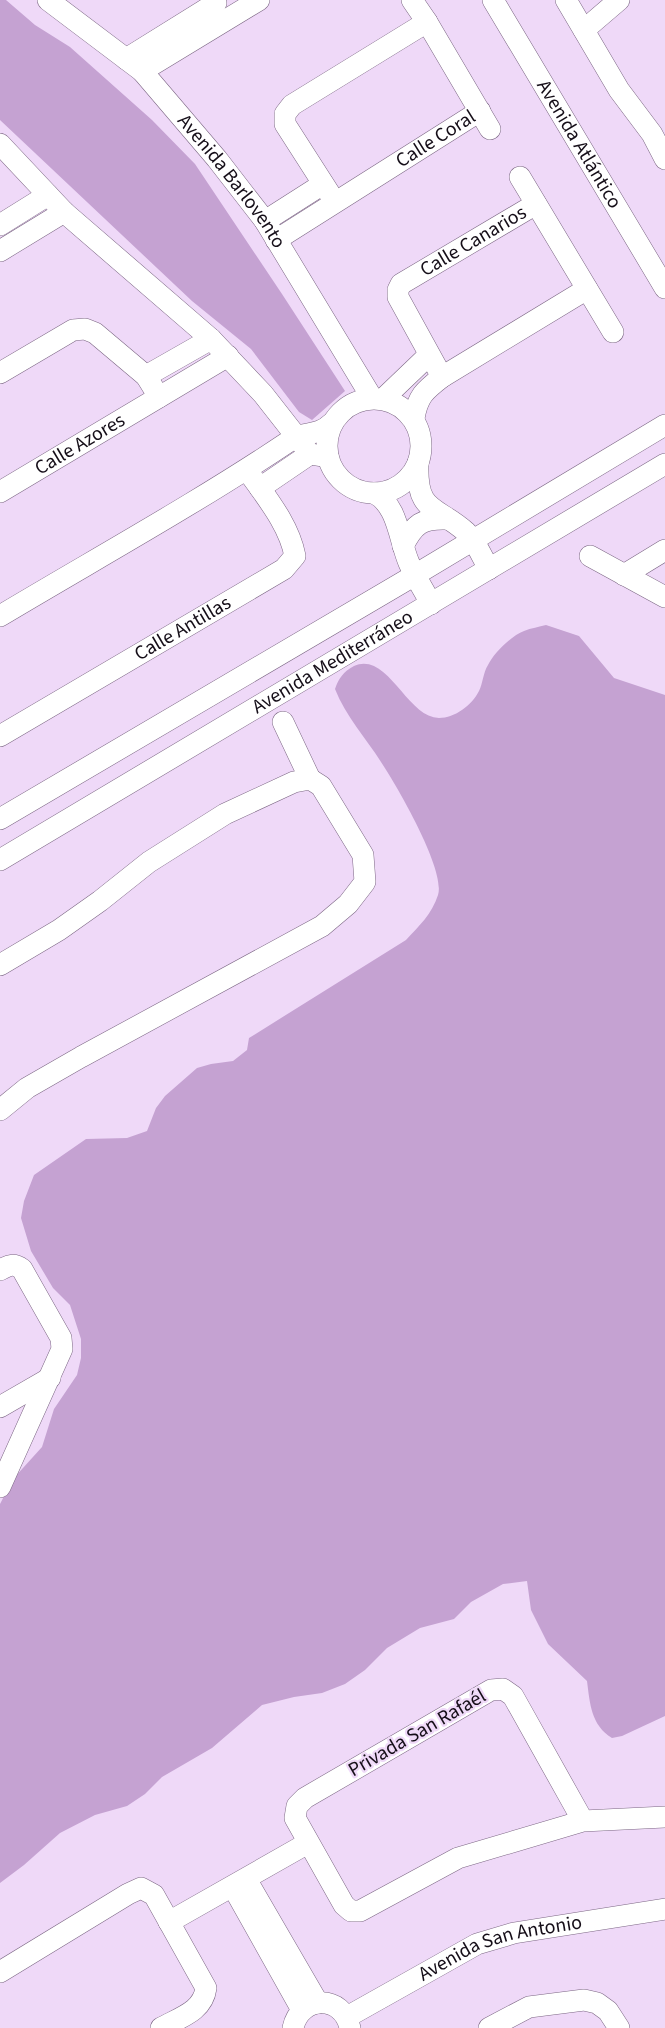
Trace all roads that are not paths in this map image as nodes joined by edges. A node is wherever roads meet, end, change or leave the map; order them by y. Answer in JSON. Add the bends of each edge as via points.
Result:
{"nodes":[{"id":1,"x":48,"y":0,"type":"edge"},
{"id":2,"x":259,"y":0,"type":"edge"},
{"id":3,"x":412,"y":0,"type":"edge"},
{"id":4,"x":493,"y":0,"type":"edge"},
{"id":5,"x":566,"y":0,"type":"edge"},
{"id":6,"x":619,"y":0,"type":"edge"},
{"id":7,"x":219,"y":7,"type":"edge"},
{"id":8,"x":428,"y":22,"type":"junction"},
{"id":9,"x":584,"y":30,"type":"junction"},
{"id":10,"x":134,"y":65,"type":"junction"},
{"id":11,"x":658,"y":128,"type":"edge"},
{"id":12,"x":0,"y":144,"type":"edge"},
{"id":13,"x":665,"y":159,"type":"edge"},
{"id":14,"x":520,"y":177,"type":"dead end"},
{"id":15,"x":323,"y":184,"type":"junction"},
{"id":16,"x":48,"y":195,"type":"junction"},
{"id":17,"x":335,"y":202,"type":"junction"},
{"id":18,"x":536,"y":204,"type":"junction"},
{"id":19,"x":64,"y":212,"type":"junction"},
{"id":20,"x":264,"y":221,"type":"junction"},
{"id":21,"x":0,"y":225,"type":"edge"},
{"id":22,"x":276,"y":240,"type":"junction"},
{"id":23,"x":0,"y":251,"type":"edge"},
{"id":24,"x":665,"y":288,"type":"edge"},
{"id":25,"x":587,"y":290,"type":"junction"},
{"id":26,"x":613,"y":332,"type":"dead end"},
{"id":27,"x":211,"y":339,"type":"junction"},
{"id":28,"x":429,"y":355,"type":"junction"},
{"id":29,"x":228,"y":356,"type":"junction"},
{"id":30,"x":0,"y":373,"type":"edge"},
{"id":31,"x":146,"y":376,"type":"junction"},
{"id":32,"x":442,"y":377,"type":"junction"},
{"id":33,"x":159,"y":397,"type":"junction"},
{"id":34,"x":378,"y":399,"type":"junction"},
{"id":35,"x":414,"y":418,"type":"junction"},
{"id":36,"x":332,"y":423,"type":"junction"},
{"id":37,"x":665,"y":425,"type":"edge"},
{"id":38,"x":296,"y":436,"type":"junction"},
{"id":39,"x":319,"y":455,"type":"junction"},
{"id":40,"x":418,"y":463,"type":"junction"},
{"id":41,"x":665,"y":464,"type":"edge"},
{"id":42,"x":247,"y":470,"type":"junction"},
{"id":43,"x":260,"y":488,"type":"junction"},
{"id":44,"x":0,"y":492,"type":"edge"},
{"id":45,"x":374,"y":493,"type":"junction"},
{"id":46,"x":447,"y":519,"type":"junction"},
{"id":47,"x":472,"y":540,"type":"junction"},
{"id":48,"x":403,"y":546,"type":"junction"},
{"id":49,"x":665,"y":549,"type":"edge"},
{"id":50,"x":590,"y":556,"type":"dead end"},
{"id":51,"x":489,"y":569,"type":"junction"},
{"id":52,"x":415,"y":575,"type":"junction"},
{"id":53,"x":624,"y":575,"type":"junction"},
{"id":54,"x":665,"y":597,"type":"edge"},
{"id":55,"x":431,"y":604,"type":"junction"},
{"id":56,"x":0,"y":616,"type":"edge"},
{"id":57,"x":283,"y":722,"type":"dead end"},
{"id":58,"x":0,"y":736,"type":"edge"},
{"id":59,"x":310,"y":779,"type":"junction"},
{"id":60,"x":0,"y":819,"type":"edge"},
{"id":61,"x":0,"y":860,"type":"edge"},
{"id":62,"x":0,"y":965,"type":"edge"},
{"id":63,"x":0,"y":1110,"type":"edge"},
{"id":64,"x":0,"y":1270,"type":"edge"},
{"id":65,"x":50,"y":1378,"type":"junction"},
{"id":66,"x":0,"y":1407,"type":"edge"},
{"id":67,"x":0,"y":1487,"type":"edge"},
{"id":68,"x":665,"y":1817,"type":"edge"},
{"id":69,"x":583,"y":1821,"type":"junction"},
{"id":70,"x":308,"y":1844,"type":"junction"},
{"id":71,"x":239,"y":1883,"type":"junction"},
{"id":72,"x":665,"y":1909,"type":"edge"},
{"id":73,"x":169,"y":1922,"type":"junction"},
{"id":74,"x":0,"y":1972,"type":"edge"},
{"id":75,"x":304,"y":2013,"type":"edge"},
{"id":76,"x":348,"y":2023,"type":"edge"},
{"id":77,"x":161,"y":2028,"type":"edge"},
{"id":78,"x":489,"y":2028,"type":"edge"},
{"id":79,"x":619,"y":2028,"type":"edge"}],
"edges":[{"from":1,"to":10,"type":"street","name":"Avenida Barlovento"},
{"from":2,"to":7,"type":"street"},
{"from":3,"to":8,"type":"street","name":"Calle Coral"},
{"from":4,"to":24,"type":"street","name":"Avenida Atlántico"},
{"from":5,"to":9,"type":"street"},
{"from":6,"to":9,"type":"street"},
{"from":7,"to":10,"type":"street"},
{"from":8,"to":15,"type":"street","via":[[292,105],[285,114],[285,124]]},
{"from":8,"to":17,"type":"street","name":"Calle Coral","via":[[485,120]]},
{"from":9,"to":11,"type":"street","via":[[620,90]]},
{"from":10,"to":20,"type":"street","name":"Avenida Barlovento","via":[[217,159]]},
{"from":11,"to":13,"type":"street"},
{"from":12,"to":16,"type":"street"},
{"from":14,"to":18,"type":"street"},
{"from":15,"to":17,"type":"street"},
{"from":15,"to":20,"type":"street"},
{"from":16,"to":19,"type":"street"},
{"from":16,"to":21,"type":"street"},
{"from":17,"to":22,"type":"street","name":"Calle Coral"},
{"from":18,"to":25,"type":"street","name":"Calle Canarios"},
{"from":18,"to":28,"type":"street","name":"Calle Canarios","via":[[401,284],[398,297]]},
{"from":19,"to":23,"type":"street"},
{"from":19,"to":27,"type":"street"},
{"from":20,"to":22,"type":"street","name":"Avenida Barlovento"},
{"from":22,"to":34,"type":"street","name":"Avenida Barlovento"},
{"from":25,"to":26,"type":"street","name":"Calle Canarios"},
{"from":25,"to":32,"type":"street"},
{"from":27,"to":29,"type":"street"},
{"from":27,"to":31,"type":"street"},
{"from":28,"to":32,"type":"street","name":"Calle Canarios"},
{"from":28,"to":34,"type":"street"},
{"from":29,"to":33,"type":"street","name":"Calle Azores"},
{"from":29,"to":38,"type":"street"},
{"from":30,"to":31,"type":"street","via":[[73,330],[85,329]]},
{"from":31,"to":33,"type":"street"},
{"from":32,"to":35,"type":"street","via":[[417,400]]},
{"from":33,"to":44,"type":"street","name":"Calle Azores"},
{"from":34,"to":35,"type":"street","via":[[400,406]]},
{"from":34,"to":36,"type":"street","via":[[359,400]]},
{"from":35,"to":40,"type":"street","via":[[421,441]]},
{"from":36,"to":38,"type":"street","via":[[324,431]]},
{"from":36,"to":39,"type":"street"},
{"from":37,"to":47,"type":"street","name":"Avenida Mediterráneo"},
{"from":38,"to":39,"type":"street"},
{"from":38,"to":42,"type":"street"},
{"from":39,"to":43,"type":"street"},
{"from":39,"to":45,"type":"street","via":[[345,483]]},
{"from":40,"to":45,"type":"street","via":[[402,484]]},
{"from":40,"to":46,"type":"street","via":[[419,490],[427,504]]},
{"from":41,"to":51,"type":"street","name":"Avenida Mediterráneo"},
{"from":42,"to":43,"type":"street","name":"Calle Antillas"},
{"from":42,"to":56,"type":"street"},
{"from":43,"to":58,"type":"street","name":"Calle Antillas","via":[[292,542],[295,556],[284,569]]},
{"from":45,"to":48,"type":"street","via":[[388,506]]},
{"from":46,"to":47,"type":"street"},
{"from":46,"to":48,"type":"street","via":[[421,522]]},
{"from":47,"to":51,"type":"street"},
{"from":47,"to":52,"type":"street","name":"Avenida Mediterráneo"},
{"from":48,"to":52,"type":"street"},
{"from":49,"to":53,"type":"street"},
{"from":50,"to":53,"type":"street"},
{"from":51,"to":55,"type":"street","name":"Avenida Mediterráneo"},
{"from":52,"to":55,"type":"street"},
{"from":52,"to":60,"type":"street","name":"Avenida Mediterráneo"},
{"from":53,"to":54,"type":"street"},
{"from":55,"to":61,"type":"street","name":"Avenida Mediterráneo"},
{"from":57,"to":59,"type":"street"},
{"from":59,"to":62,"type":"street","via":[[294,782],[206,825],[149,862],[59,930]]},
{"from":59,"to":63,"type":"street","via":[[321,786],[363,855],[365,882],[348,904],[322,926],[81,1057],[27,1088]]},
{"from":64,"to":65,"type":"street","via":[[9,1265],[22,1269],[61,1338],[62,1349]]},
{"from":65,"to":66,"type":"street"},
{"from":65,"to":67,"type":"street"},
{"from":68,"to":69,"type":"street","name":"Privada San Rafaél"},
{"from":69,"to":70,"type":"street","name":"Privada San Rafaél","via":[[458,1858],[360,1911],[351,1911],[344,1905]]},
{"from":69,"to":70,"type":"street","name":"Privada San Rafaél","via":[[513,1696],[503,1689],[491,1690],[304,1798],[297,1806],[295,1818]]},
{"from":70,"to":71,"type":"street"},
{"from":71,"to":73,"type":"street"},
{"from":71,"to":75,"type":"street"},
{"from":72,"to":76,"type":"street","name":"Avenida San Antonio","via":[[514,1933],[477,1944]]},
{"from":73,"to":74,"type":"street","via":[[154,1895],[141,1888]]},
{"from":73,"to":77,"type":"street","via":[[206,1988],[205,2000],[196,2009]]},
{"from":75,"to":76,"type":"street","via":[[334,2005]]},
{"from":78,"to":79,"type":"street","via":[[529,2007],[584,2000],[608,2011]]}]}
